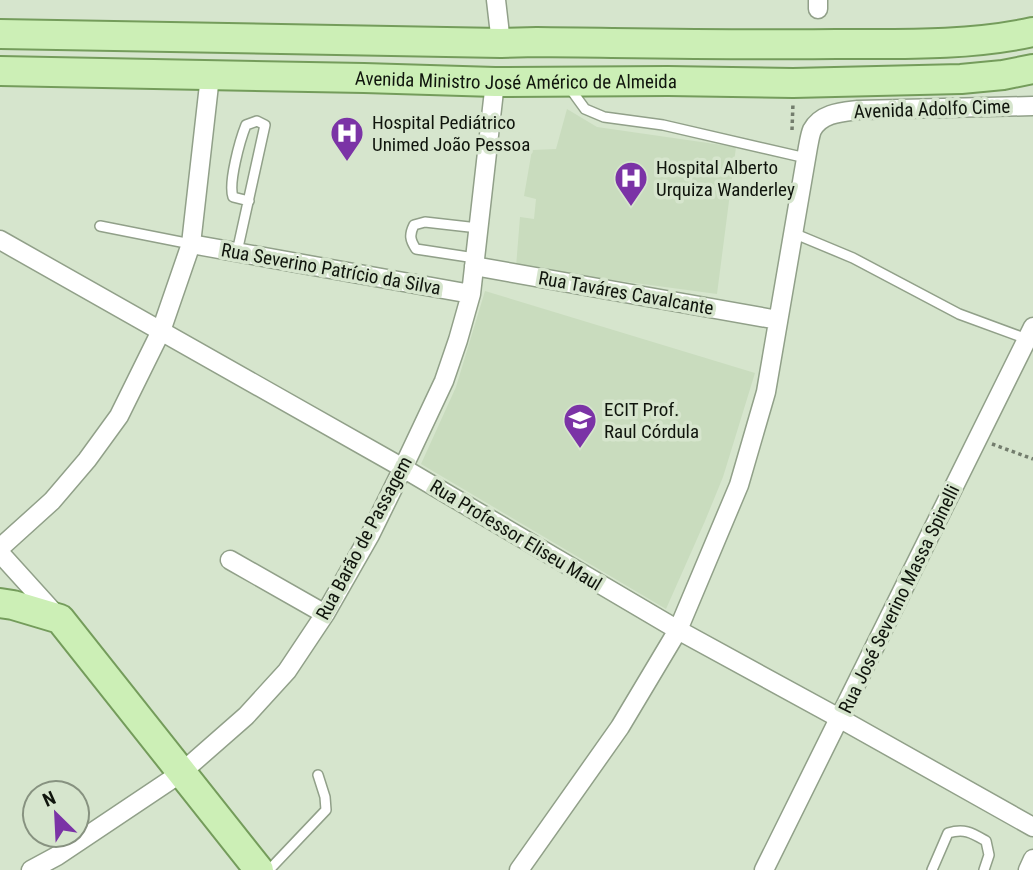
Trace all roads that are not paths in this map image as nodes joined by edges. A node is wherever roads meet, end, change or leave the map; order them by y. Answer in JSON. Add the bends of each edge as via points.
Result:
{"nodes":[{"id":1,"x":496,"y":0,"type":"edge"},
{"id":2,"x":1033,"y":32,"type":"edge"},
{"id":3,"x":0,"y":34,"type":"edge"},
{"id":4,"x":61,"y":35,"type":"junction"},
{"id":5,"x":500,"y":43,"type":"junction"},
{"id":6,"x":629,"y":43,"type":"junction"},
{"id":7,"x":1033,"y":69,"type":"edge"},
{"id":8,"x":0,"y":71,"type":"edge"},
{"id":9,"x":55,"y":72,"type":"junction"},
{"id":10,"x":210,"y":76,"type":"junction"},
{"id":11,"x":621,"y":81,"type":"junction"},
{"id":12,"x":495,"y":82,"type":"junction"},
{"id":13,"x":566,"y":82,"type":"junction"},
{"id":14,"x":1033,"y":106,"type":"edge"},
{"id":15,"x":802,"y":148,"type":"junction"},
{"id":16,"x":248,"y":201,"type":"junction"},
{"id":17,"x":100,"y":226,"type":"dead end"},
{"id":18,"x":478,"y":228,"type":"junction"},
{"id":19,"x":793,"y":233,"type":"junction"},
{"id":20,"x":0,"y":240,"type":"edge"},
{"id":21,"x":191,"y":244,"type":"junction"},
{"id":22,"x":237,"y":252,"type":"junction"},
{"id":23,"x":474,"y":262,"type":"junction"},
{"id":24,"x":471,"y":294,"type":"junction"},
{"id":25,"x":778,"y":320,"type":"junction"},
{"id":26,"x":161,"y":331,"type":"junction"},
{"id":27,"x":1030,"y":333,"type":"edge"},
{"id":28,"x":403,"y":468,"type":"junction"},
{"id":29,"x":0,"y":551,"type":"edge"},
{"id":30,"x":230,"y":560,"type":"dead end"},
{"id":31,"x":0,"y":603,"type":"edge"},
{"id":32,"x":325,"y":614,"type":"junction"},
{"id":33,"x":65,"y":626,"type":"junction"},
{"id":34,"x":678,"y":630,"type":"junction"},
{"id":35,"x":839,"y":718,"type":"junction"},
{"id":36,"x":181,"y":774,"type":"junction"},
{"id":37,"x":318,"y":775,"type":"dead end"},
{"id":38,"x":1033,"y":827,"type":"edge"},
{"id":39,"x":31,"y":870,"type":"edge"},
{"id":40,"x":259,"y":870,"type":"edge"},
{"id":41,"x":269,"y":870,"type":"edge"},
{"id":42,"x":519,"y":870,"type":"edge"},
{"id":43,"x":764,"y":870,"type":"edge"},
{"id":44,"x":932,"y":870,"type":"edge"},
{"id":45,"x":984,"y":870,"type":"edge"}],
"edges":[{"from":1,"to":5,"type":"street"},
{"from":2,"to":6,"type":"main road","name":"Avenida Ministro José Américo de Almeida","via":[[943,44]]},
{"from":3,"to":4,"type":"main road","name":"Avenida Ministro José Américo de Almeida"},
{"from":4,"to":5,"type":"main road","name":"Avenida Ministro José Américo de Almeida"},
{"from":4,"to":9,"type":"main road","via":[[47,53]]},
{"from":5,"to":6,"type":"main road","name":"Avenida Ministro José Américo de Almeida"},
{"from":6,"to":11,"type":"main road","via":[[636,51],[638,68]]},
{"from":7,"to":11,"type":"main road","name":"Avenida Ministro José Américo de Almeida","via":[[961,79]]},
{"from":8,"to":9,"type":"main road","name":"Avenida Ministro José Américo de Almeida"},
{"from":9,"to":10,"type":"main road","name":"Avenida Ministro José Américo de Almeida"},
{"from":10,"to":12,"type":"main road","name":"Avenida Ministro José Américo de Almeida"},
{"from":10,"to":21,"type":"street"},
{"from":11,"to":13,"type":"main road","name":"Avenida Ministro José Américo de Almeida"},
{"from":12,"to":13,"type":"main road","name":"Avenida Ministro José Américo de Almeida"},
{"from":12,"to":18,"type":"street","name":"Rua Barão de Passagem"},
{"from":13,"to":15,"type":"lane","via":[[585,109],[604,117]]},
{"from":14,"to":15,"type":"street","name":"Avenida Adolfo Cime","via":[[834,113],[820,121]]},
{"from":15,"to":19,"type":"street"},
{"from":16,"to":16,"type":"lane","via":[[233,197],[231,187],[242,135],[246,125],[257,121],[265,125]]},
{"from":16,"to":22,"type":"lane"},
{"from":17,"to":21,"type":"lane"},
{"from":18,"to":23,"type":"street","name":"Rua Barão de Passagem"},
{"from":18,"to":23,"type":"lane","via":[[425,222],[411,231],[416,249]]},
{"from":19,"to":25,"type":"street"},
{"from":19,"to":27,"type":"lane","via":[[853,258],[959,314]]},
{"from":20,"to":26,"type":"street","name":"Rua Professor Eliseu Maul"},
{"from":21,"to":22,"type":"street","name":"Rua Severino Patrício da Silva"},
{"from":21,"to":26,"type":"street"},
{"from":22,"to":24,"type":"street","name":"Rua Severino Patrício da Silva"},
{"from":23,"to":24,"type":"street","name":"Rua Barão de Passagem"},
{"from":23,"to":25,"type":"street","name":"Rua Taváres Cavalcante"},
{"from":24,"to":28,"type":"street","name":"Rua Barão de Passagem","via":[[444,381]]},
{"from":25,"to":34,"type":"street","via":[[766,392],[739,485]]},
{"from":26,"to":28,"type":"street","name":"Rua Professor Eliseu Maul"},
{"from":26,"to":29,"type":"street","via":[[119,416],[95,449],[52,501]]},
{"from":27,"to":35,"type":"street","name":"Rua José Severino Massa Spinelli"},
{"from":28,"to":32,"type":"street","name":"Rua Barão de Passagem"},
{"from":28,"to":34,"type":"street","name":"Rua Professor Eliseu Maul"},
{"from":29,"to":33,"type":"street"},
{"from":30,"to":32,"type":"street"},
{"from":31,"to":33,"type":"main road"},
{"from":32,"to":36,"type":"street","name":"Rua Barão de Passagem","via":[[287,671],[246,716]]},
{"from":33,"to":36,"type":"main road"},
{"from":34,"to":35,"type":"street","name":"Rua Professor Eliseu Maul"},
{"from":34,"to":42,"type":"street","via":[[620,727]]},
{"from":35,"to":38,"type":"street","name":"Rua Professor Eliseu Maul"},
{"from":35,"to":43,"type":"street","name":"Rua José Severino Massa Spinelli"},
{"from":36,"to":39,"type":"street","name":"Rua Barão de Passagem"},
{"from":36,"to":40,"type":"main road"},
{"from":37,"to":41,"type":"lane","via":[[326,810]]},
{"from":44,"to":45,"type":"lane","via":[[948,833],[958,830],[986,841],[989,855]]}]}
